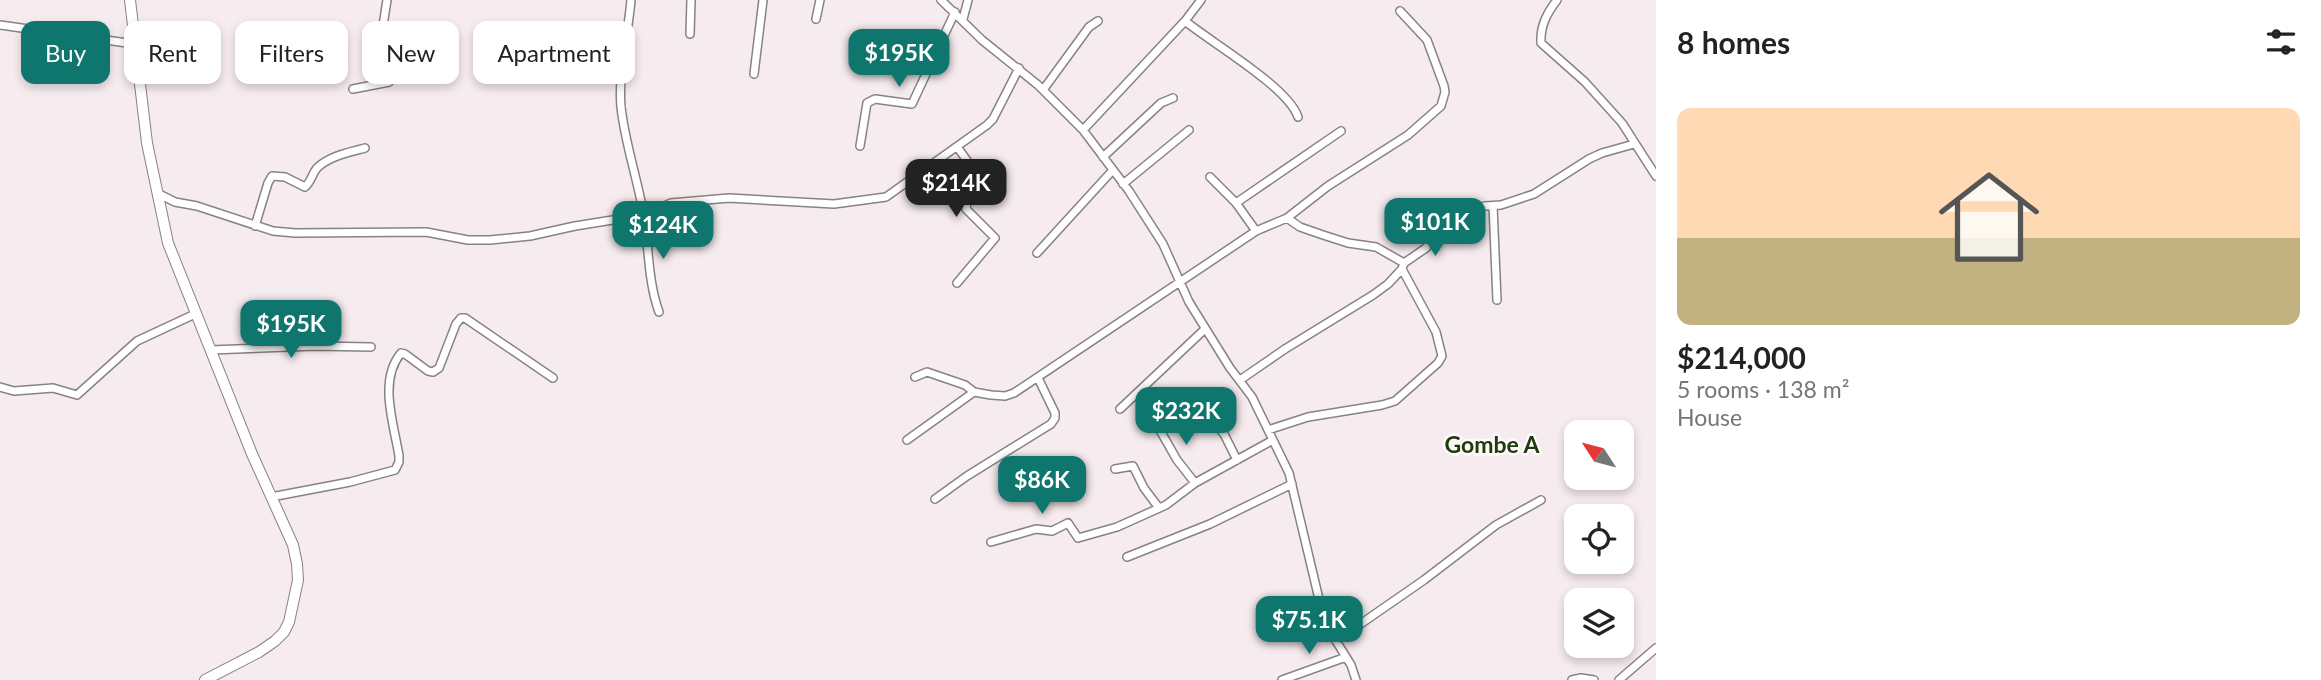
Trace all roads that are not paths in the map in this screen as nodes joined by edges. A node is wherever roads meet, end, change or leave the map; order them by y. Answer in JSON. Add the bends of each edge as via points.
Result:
{"nodes":[{"id":1,"x":130,"y":0,"type":"edge"},
{"id":2,"x":387,"y":0,"type":"edge"},
{"id":3,"x":631,"y":0,"type":"edge"},
{"id":4,"x":691,"y":0,"type":"edge"},
{"id":5,"x":763,"y":0,"type":"edge"},
{"id":6,"x":820,"y":0,"type":"edge"},
{"id":7,"x":942,"y":0,"type":"edge"},
{"id":8,"x":968,"y":0,"type":"edge"},
{"id":9,"x":1201,"y":0,"type":"edge"},
{"id":10,"x":1557,"y":0,"type":"edge"},
{"id":11,"x":1400,"y":11,"type":"dead end"},
{"id":12,"x":955,"y":12,"type":"junction"},
{"id":13,"x":816,"y":19,"type":"dead end"},
{"id":14,"x":963,"y":19,"type":"junction"},
{"id":15,"x":132,"y":21,"type":"edge"},
{"id":16,"x":1098,"y":21,"type":"dead end"},
{"id":17,"x":1185,"y":21,"type":"junction"},
{"id":18,"x":0,"y":25,"type":"edge"},
{"id":19,"x":690,"y":34,"type":"dead end"},
{"id":20,"x":124,"y":43,"type":"edge"},
{"id":21,"x":1019,"y":68,"type":"junction"},
{"id":22,"x":754,"y":74,"type":"dead end"},
{"id":23,"x":139,"y":84,"type":"edge"},
{"id":24,"x":353,"y":89,"type":"dead end"},
{"id":25,"x":1044,"y":90,"type":"junction"},
{"id":26,"x":1173,"y":98,"type":"dead end"},
{"id":27,"x":1298,"y":117,"type":"dead end"},
{"id":28,"x":1083,"y":130,"type":"junction"},
{"id":29,"x":1189,"y":130,"type":"dead end"},
{"id":30,"x":1341,"y":131,"type":"dead end"},
{"id":31,"x":1634,"y":144,"type":"junction"},
{"id":32,"x":860,"y":146,"type":"dead end"},
{"id":33,"x":365,"y":148,"type":"dead end"},
{"id":34,"x":958,"y":148,"type":"junction"},
{"id":35,"x":1103,"y":157,"type":"junction"},
{"id":36,"x":1112,"y":171,"type":"junction"},
{"id":37,"x":1656,"y":176,"type":"edge"},
{"id":38,"x":1210,"y":177,"type":"dead end"},
{"id":39,"x":1123,"y":184,"type":"junction"},
{"id":40,"x":159,"y":194,"type":"junction"},
{"id":41,"x":1236,"y":203,"type":"junction"},
{"id":42,"x":1493,"y":206,"type":"junction"},
{"id":43,"x":643,"y":215,"type":"junction"},
{"id":44,"x":1287,"y":218,"type":"junction"},
{"id":45,"x":256,"y":226,"type":"junction"},
{"id":46,"x":1256,"y":231,"type":"junction"},
{"id":47,"x":1037,"y":253,"type":"dead end"},
{"id":48,"x":1403,"y":266,"type":"junction"},
{"id":49,"x":1180,"y":282,"type":"junction"},
{"id":50,"x":957,"y":283,"type":"dead end"},
{"id":51,"x":1497,"y":300,"type":"dead end"},
{"id":52,"x":659,"y":312,"type":"dead end"},
{"id":53,"x":195,"y":314,"type":"junction"},
{"id":54,"x":1205,"y":329,"type":"junction"},
{"id":55,"x":372,"y":346,"type":"dead end"},
{"id":56,"x":211,"y":350,"type":"junction"},
{"id":57,"x":553,"y":377,"type":"dead end"},
{"id":58,"x":915,"y":377,"type":"dead end"},
{"id":59,"x":1038,"y":379,"type":"junction"},
{"id":60,"x":1240,"y":380,"type":"junction"},
{"id":61,"x":0,"y":387,"type":"edge"},
{"id":62,"x":974,"y":392,"type":"junction"},
{"id":63,"x":1120,"y":409,"type":"dead end"},
{"id":64,"x":1157,"y":425,"type":"dead end"},
{"id":65,"x":1199,"y":428,"type":"dead end"},
{"id":66,"x":1268,"y":430,"type":"junction"},
{"id":67,"x":907,"y":440,"type":"dead end"},
{"id":68,"x":1273,"y":440,"type":"junction"},
{"id":69,"x":1237,"y":460,"type":"junction"},
{"id":70,"x":1115,"y":468,"type":"dead end"},
{"id":71,"x":1195,"y":483,"type":"junction"},
{"id":72,"x":1292,"y":484,"type":"junction"},
{"id":73,"x":271,"y":497,"type":"junction"},
{"id":74,"x":935,"y":499,"type":"dead end"},
{"id":75,"x":1541,"y":500,"type":"dead end"},
{"id":76,"x":1159,"y":508,"type":"junction"},
{"id":77,"x":991,"y":542,"type":"dead end"},
{"id":78,"x":1127,"y":557,"type":"dead end"},
{"id":79,"x":1336,"y":641,"type":"junction"},
{"id":80,"x":1656,"y":648,"type":"edge"},
{"id":81,"x":1346,"y":657,"type":"junction"},
{"id":82,"x":205,"y":680,"type":"edge"},
{"id":83,"x":1282,"y":680,"type":"edge"},
{"id":84,"x":1356,"y":680,"type":"edge"},
{"id":85,"x":1572,"y":680,"type":"edge"},
{"id":86,"x":1594,"y":680,"type":"edge"},
{"id":87,"x":1619,"y":680,"type":"edge"}],
"edges":[{"from":1,"to":15,"type":"street"},
{"from":2,"to":24,"type":"street","via":[[382,32],[389,82]]},
{"from":3,"to":43,"type":"street","via":[[621,105]]},
{"from":4,"to":19,"type":"street"},
{"from":5,"to":22,"type":"street"},
{"from":6,"to":13,"type":"street"},
{"from":7,"to":12,"type":"street"},
{"from":8,"to":14,"type":"street"},
{"from":9,"to":17,"type":"street"},
{"from":10,"to":31,"type":"street","via":[[1548,12],[1541,43],[1585,82],[1622,123]]},
{"from":11,"to":44,"type":"street","via":[[1427,40],[1444,86],[1441,106],[1408,135]]},
{"from":12,"to":14,"type":"street"},
{"from":12,"to":32,"type":"street","via":[[912,104],[875,99],[867,103]]},
{"from":14,"to":21,"type":"street"},
{"from":16,"to":25,"type":"street"},
{"from":17,"to":27,"type":"street","via":[[1273,86]]},
{"from":17,"to":28,"type":"street"},
{"from":18,"to":20,"type":"street"},
{"from":21,"to":25,"type":"street"},
{"from":21,"to":34,"type":"street","via":[[993,119]]},
{"from":23,"to":40,"type":"street"},
{"from":25,"to":28,"type":"street"},
{"from":26,"to":35,"type":"street","via":[[1161,103]]},
{"from":28,"to":35,"type":"street"},
{"from":29,"to":39,"type":"street"},
{"from":30,"to":41,"type":"street"},
{"from":31,"to":37,"type":"street"},
{"from":31,"to":42,"type":"street","via":[[1602,152],[1534,194]]},
{"from":33,"to":45,"type":"street","via":[[323,163],[305,187],[272,176]]},
{"from":34,"to":43,"type":"street","via":[[886,197],[834,204],[729,198],[671,203]]},
{"from":34,"to":50,"type":"street","via":[[982,183],[965,209],[995,238]]},
{"from":35,"to":36,"type":"street"},
{"from":36,"to":39,"type":"street"},
{"from":36,"to":47,"type":"street"},
{"from":38,"to":41,"type":"street"},
{"from":39,"to":49,"type":"street","via":[[1163,244]]},
{"from":40,"to":45,"type":"street"},
{"from":40,"to":53,"type":"street","via":[[168,243]]},
{"from":41,"to":46,"type":"street"},
{"from":42,"to":48,"type":"street","via":[[1473,209]]},
{"from":42,"to":51,"type":"street"},
{"from":43,"to":45,"type":"street","via":[[481,241],[426,232],[295,233]]},
{"from":43,"to":52,"type":"street"},
{"from":44,"to":46,"type":"street"},
{"from":44,"to":48,"type":"street","via":[[1323,235],[1376,247]]},
{"from":46,"to":49,"type":"street"},
{"from":48,"to":60,"type":"street","via":[[1373,295]]},
{"from":48,"to":66,"type":"street","via":[[1436,332],[1442,356],[1438,363],[1395,401],[1308,417]]},
{"from":49,"to":54,"type":"street"},
{"from":49,"to":59,"type":"street"},
{"from":53,"to":56,"type":"street"},
{"from":53,"to":61,"type":"street","via":[[137,341],[77,395],[53,388],[14,391]]},
{"from":54,"to":60,"type":"street"},
{"from":54,"to":63,"type":"street"},
{"from":55,"to":56,"type":"street"},
{"from":56,"to":73,"type":"street"},
{"from":57,"to":73,"type":"street","via":[[461,318],[439,368],[428,371],[401,353],[391,369],[388,386],[399,456],[394,470]]},
{"from":58,"to":62,"type":"street","via":[[927,372]]},
{"from":59,"to":62,"type":"street","via":[[1005,396]]},
{"from":59,"to":74,"type":"street","via":[[1055,413],[1051,424]]},
{"from":60,"to":66,"type":"street"},
{"from":62,"to":67,"type":"street"},
{"from":64,"to":71,"type":"street"},
{"from":65,"to":69,"type":"street","via":[[1214,422]]},
{"from":66,"to":68,"type":"street"},
{"from":68,"to":69,"type":"street"},
{"from":68,"to":72,"type":"street"},
{"from":69,"to":71,"type":"street"},
{"from":70,"to":76,"type":"street","via":[[1133,466]]},
{"from":71,"to":76,"type":"street"},
{"from":72,"to":78,"type":"street"},
{"from":72,"to":79,"type":"street","via":[[1314,582]]},
{"from":73,"to":82,"type":"street","via":[[297,564],[289,622],[275,641]]},
{"from":75,"to":79,"type":"street","via":[[1496,525]]},
{"from":76,"to":77,"type":"street","via":[[1077,538],[1068,523],[1052,531],[1036,530]]},
{"from":79,"to":81,"type":"street"},
{"from":80,"to":87,"type":"street"},
{"from":81,"to":83,"type":"street"},
{"from":81,"to":84,"type":"street"},
{"from":85,"to":86,"type":"street"}]}
